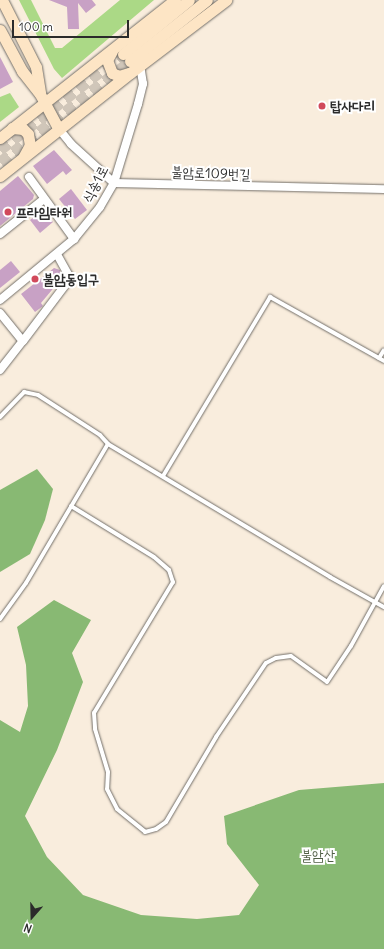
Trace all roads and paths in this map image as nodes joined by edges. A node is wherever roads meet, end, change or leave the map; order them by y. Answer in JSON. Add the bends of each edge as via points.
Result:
{"nodes":[{"id":1,"x":2,"y":0,"type":"edge"},
{"id":2,"x":176,"y":0,"type":"edge"},
{"id":3,"x":189,"y":0,"type":"edge"},
{"id":4,"x":207,"y":0,"type":"edge"},
{"id":5,"x":226,"y":0,"type":"edge"},
{"id":6,"x":0,"y":30,"type":"edge"},
{"id":7,"x":112,"y":50,"type":"junction"},
{"id":8,"x":131,"y":60,"type":"junction"},
{"id":9,"x":130,"y":72,"type":"junction"},
{"id":10,"x":42,"y":97,"type":"junction"},
{"id":11,"x":12,"y":128,"type":"junction"},
{"id":12,"x":59,"y":128,"type":"junction"},
{"id":13,"x":0,"y":138,"type":"edge"},
{"id":14,"x":24,"y":156,"type":"junction"},
{"id":15,"x":0,"y":176,"type":"edge"},
{"id":16,"x":29,"y":177,"type":"dead end"},
{"id":17,"x":114,"y":183,"type":"junction"},
{"id":18,"x":384,"y":189,"type":"edge"},
{"id":19,"x":44,"y":199,"type":"junction"},
{"id":20,"x":0,"y":234,"type":"edge"},
{"id":21,"x":74,"y":239,"type":"junction"},
{"id":22,"x":57,"y":254,"type":"junction"},
{"id":23,"x":0,"y":300,"type":"edge"},
{"id":24,"x":0,"y":313,"type":"edge"},
{"id":25,"x":23,"y":341,"type":"junction"},
{"id":26,"x":384,"y":350,"type":"edge"},
{"id":27,"x":379,"y":358,"type":"junction"},
{"id":28,"x":384,"y":361,"type":"edge"},
{"id":29,"x":0,"y":370,"type":"edge"},
{"id":30,"x":0,"y":417,"type":"edge"},
{"id":31,"x":108,"y":444,"type":"junction"},
{"id":32,"x":163,"y":476,"type":"junction"},
{"id":33,"x":71,"y":506,"type":"junction"},
{"id":34,"x":384,"y":586,"type":"edge"},
{"id":35,"x":375,"y":601,"type":"junction"},
{"id":36,"x":384,"y":607,"type":"edge"},
{"id":37,"x":0,"y":619,"type":"edge"}],
"edges":[{"from":1,"to":10,"type":"street","via":[[36,67]]},
{"from":2,"to":7,"type":"street"},
{"from":3,"to":8,"type":"street"},
{"from":4,"to":8,"type":"street"},
{"from":5,"to":8,"type":"street"},
{"from":6,"to":10,"type":"street","via":[[22,71]]},
{"from":7,"to":9,"type":"street","via":[[107,60],[112,73],[120,76]]},
{"from":7,"to":10,"type":"street"},
{"from":8,"to":9,"type":"street"},
{"from":8,"to":17,"type":"street","name":"식송1로","via":[[143,84]]},
{"from":9,"to":12,"type":"street"},
{"from":10,"to":11,"type":"street"},
{"from":10,"to":12,"type":"street"},
{"from":11,"to":13,"type":"street"},
{"from":11,"to":14,"type":"street","via":[[22,129],[30,139]]},
{"from":12,"to":14,"type":"street"},
{"from":12,"to":17,"type":"street","via":[[71,144]]},
{"from":14,"to":15,"type":"street"},
{"from":16,"to":19,"type":"street"},
{"from":17,"to":18,"type":"street","name":"불암로109번길"},
{"from":17,"to":21,"type":"street","name":"식송1로","via":[[100,207]]},
{"from":19,"to":20,"type":"street"},
{"from":19,"to":21,"type":"street"},
{"from":21,"to":22,"type":"street","name":"식송1로"},
{"from":22,"to":23,"type":"street","name":"식송1로"},
{"from":22,"to":25,"type":"street","via":[[69,276],[66,284]]},
{"from":24,"to":25,"type":"street"},
{"from":25,"to":29,"type":"street"},
{"from":26,"to":27,"type":"lane"},
{"from":27,"to":28,"type":"lane"},
{"from":27,"to":32,"type":"lane","via":[[270,297]]},
{"from":30,"to":31,"type":"lane","via":[[24,392],[30,392],[100,435]]},
{"from":31,"to":32,"type":"lane"},
{"from":31,"to":33,"type":"lane"},
{"from":32,"to":35,"type":"lane","via":[[330,577]]},
{"from":33,"to":35,"type":"lane","via":[[154,557],[169,570],[173,582],[94,712],[94,729],[108,772],[107,789],[118,810],[145,832],[156,829],[166,822],[216,737],[266,663],[276,658],[291,656],[327,682],[351,646]]},
{"from":33,"to":37,"type":"lane","via":[[26,583]]},
{"from":34,"to":35,"type":"lane"},
{"from":35,"to":36,"type":"lane"}]}
